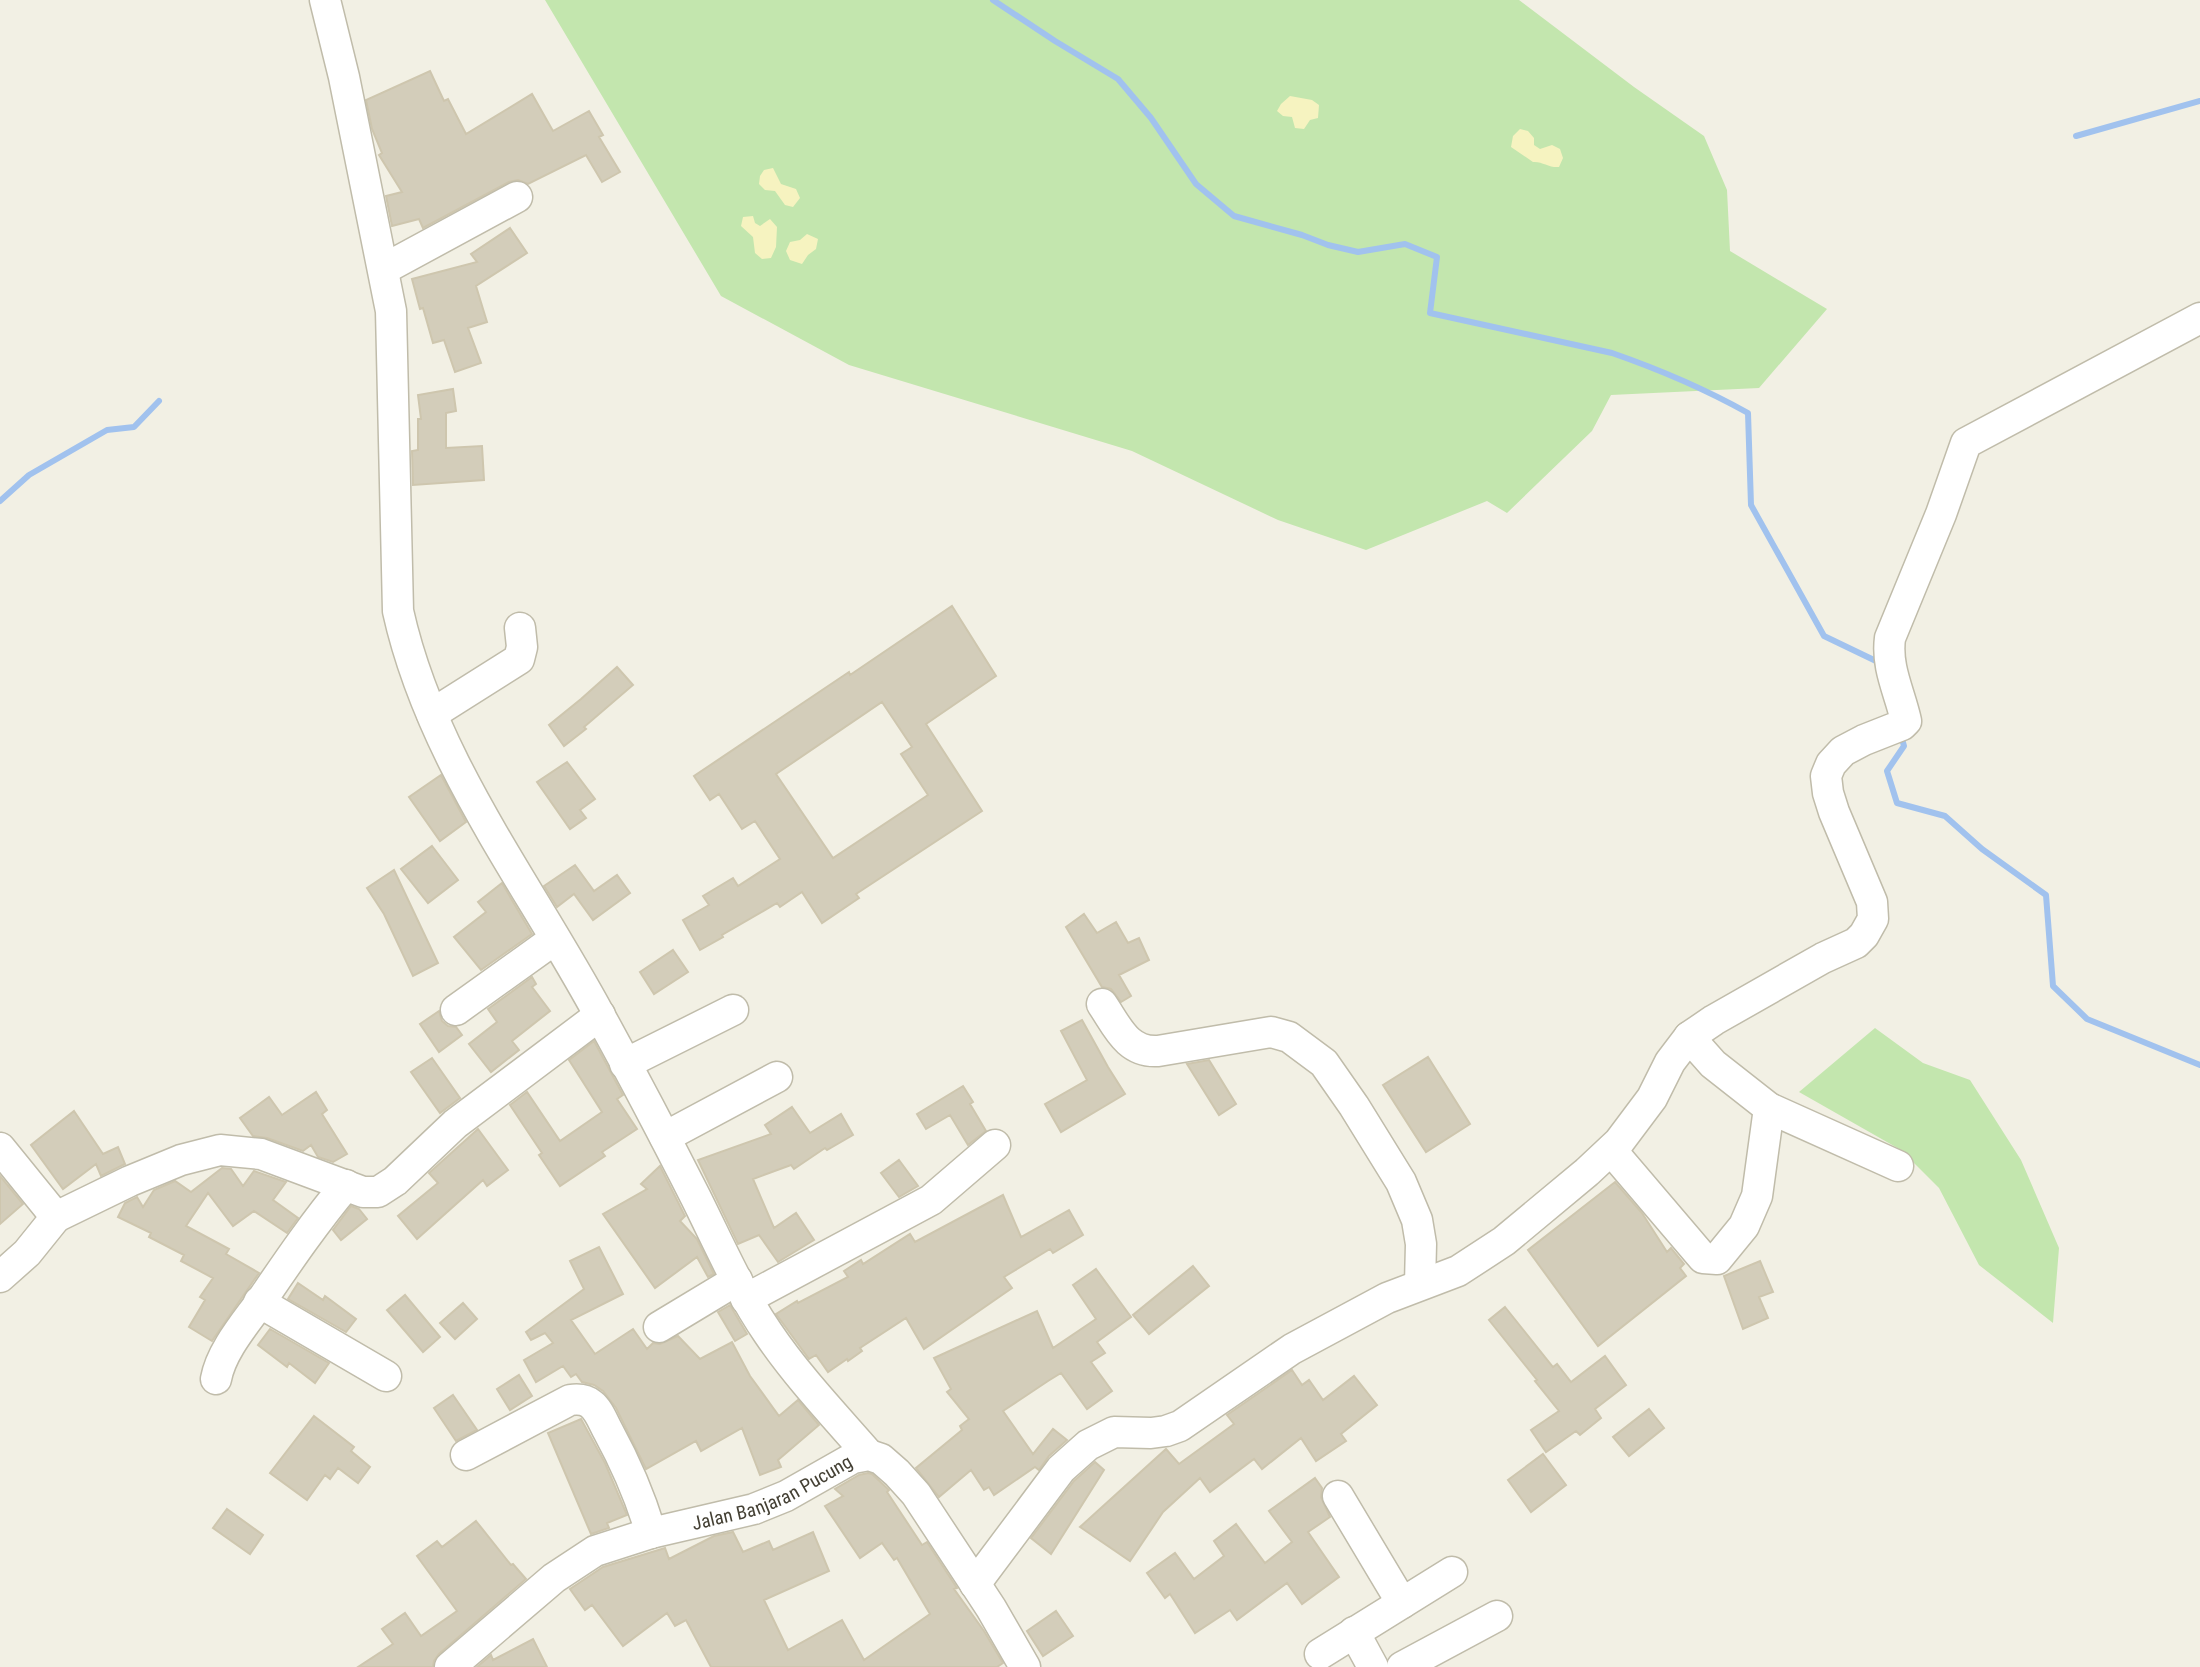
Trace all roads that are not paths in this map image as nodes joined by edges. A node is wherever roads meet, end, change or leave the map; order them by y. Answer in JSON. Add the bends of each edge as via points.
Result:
{"nodes":[{"id":1,"x":326,"y":0,"type":"edge"},
{"id":2,"x":517,"y":197,"type":"dead end"},
{"id":3,"x":384,"y":269,"type":"junction"},
{"id":4,"x":2200,"y":318,"type":"edge"},
{"id":5,"x":520,"y":628,"type":"dead end"},
{"id":6,"x":432,"y":714,"type":"junction"},
{"id":7,"x":555,"y":939,"type":"junction"},
{"id":8,"x":1102,"y":1004,"type":"dead end"},
{"id":9,"x":456,"y":1010,"type":"dead end"},
{"id":10,"x":733,"y":1010,"type":"dead end"},
{"id":11,"x":600,"y":1015,"type":"junction"},
{"id":12,"x":1689,"y":1037,"type":"junction"},
{"id":13,"x":625,"y":1064,"type":"junction"},
{"id":14,"x":777,"y":1077,"type":"dead end"},
{"id":15,"x":1769,"y":1108,"type":"junction"},
{"id":16,"x":665,"y":1137,"type":"junction"},
{"id":17,"x":995,"y":1145,"type":"dead end"},
{"id":18,"x":0,"y":1148,"type":"edge"},
{"id":19,"x":1611,"y":1150,"type":"junction"},
{"id":20,"x":1898,"y":1166,"type":"dead end"},
{"id":21,"x":346,"y":1185,"type":"junction"},
{"id":22,"x":56,"y":1217,"type":"junction"},
{"id":23,"x":0,"y":1277,"type":"edge"},
{"id":24,"x":1420,"y":1284,"type":"junction"},
{"id":25,"x":742,"y":1289,"type":"junction"},
{"id":26,"x":260,"y":1302,"type":"junction"},
{"id":27,"x":659,"y":1327,"type":"dead end"},
{"id":28,"x":386,"y":1377,"type":"dead end"},
{"id":29,"x":216,"y":1379,"type":"dead end"},
{"id":30,"x":466,"y":1455,"type":"dead end"},
{"id":31,"x":869,"y":1455,"type":"junction"},
{"id":32,"x":1338,"y":1496,"type":"dead end"},
{"id":33,"x":651,"y":1532,"type":"junction"},
{"id":34,"x":1452,"y":1572,"type":"dead end"},
{"id":35,"x":975,"y":1584,"type":"junction"},
{"id":36,"x":1402,"y":1603,"type":"junction"},
{"id":37,"x":1497,"y":1616,"type":"dead end"},
{"id":38,"x":1354,"y":1633,"type":"junction"},
{"id":39,"x":1320,"y":1654,"type":"dead end"},
{"id":40,"x":450,"y":1667,"type":"edge"},
{"id":41,"x":1025,"y":1667,"type":"edge"},
{"id":42,"x":1373,"y":1667,"type":"edge"},
{"id":43,"x":1402,"y":1667,"type":"edge"}],
"edges":[{"from":1,"to":3,"type":"street"},
{"from":2,"to":3,"type":"street"},
{"from":3,"to":6,"type":"street","via":[[391,311],[398,611]]},
{"from":4,"to":12,"type":"street","via":[[1966,443],[1890,638],[1889,659],[1906,718],[1902,725],[1864,740],[1836,758],[1826,781],[1834,812],[1872,902],[1871,925],[1856,943]]},
{"from":5,"to":6,"type":"street","via":[[519,659]]},
{"from":6,"to":7,"type":"street","via":[[475,803]]},
{"from":7,"to":9,"type":"street"},
{"from":7,"to":11,"type":"street"},
{"from":8,"to":24,"type":"street","via":[[1126,1040],[1139,1049],[1158,1051],[1271,1032],[1289,1037],[1324,1063],[1401,1182],[1417,1220]]},
{"from":10,"to":13,"type":"street"},
{"from":11,"to":13,"type":"street"},
{"from":11,"to":21,"type":"street","via":[[455,1124],[395,1181],[377,1192]]},
{"from":12,"to":15,"type":"street","via":[[1713,1064]]},
{"from":12,"to":19,"type":"street","via":[[1652,1098]]},
{"from":13,"to":16,"type":"street"},
{"from":14,"to":16,"type":"street"},
{"from":15,"to":19,"type":"street","via":[[1756,1196],[1744,1226],[1717,1259],[1703,1258]]},
{"from":15,"to":20,"type":"street"},
{"from":16,"to":25,"type":"street"},
{"from":17,"to":25,"type":"street","via":[[932,1200]]},
{"from":18,"to":22,"type":"street"},
{"from":19,"to":24,"type":"street","via":[[1504,1241],[1458,1271]]},
{"from":21,"to":22,"type":"street","via":[[261,1154],[220,1150],[181,1160]]},
{"from":21,"to":26,"type":"street","via":[[301,1240]]},
{"from":22,"to":23,"type":"street"},
{"from":24,"to":35,"type":"street","via":[[1292,1349],[1180,1426],[1152,1433],[1114,1432],[1088,1445],[1061,1469]]},
{"from":25,"to":27,"type":"street"},
{"from":25,"to":31,"type":"street","via":[[769,1335]]},
{"from":26,"to":28,"type":"street"},
{"from":26,"to":29,"type":"street","via":[[218,1366]]},
{"from":30,"to":33,"type":"street","via":[[570,1400],[587,1401],[598,1412],[627,1466]]},
{"from":31,"to":33,"type":"street","name":"Jalan Banjaran Pucung","via":[[853,1458],[754,1509]]},
{"from":31,"to":35,"type":"street","name":"Jalan Banjaran Pucung","via":[[897,1473],[916,1494]]},
{"from":32,"to":36,"type":"street"},
{"from":33,"to":40,"type":"street","name":"Jalan Banjaran Pucung","via":[[595,1551],[554,1578]]},
{"from":34,"to":36,"type":"street"},
{"from":35,"to":41,"type":"street","name":"Jalan Banjaran Pucung"},
{"from":36,"to":38,"type":"street"},
{"from":37,"to":43,"type":"street"},
{"from":38,"to":39,"type":"street"},
{"from":38,"to":42,"type":"street"}]}
